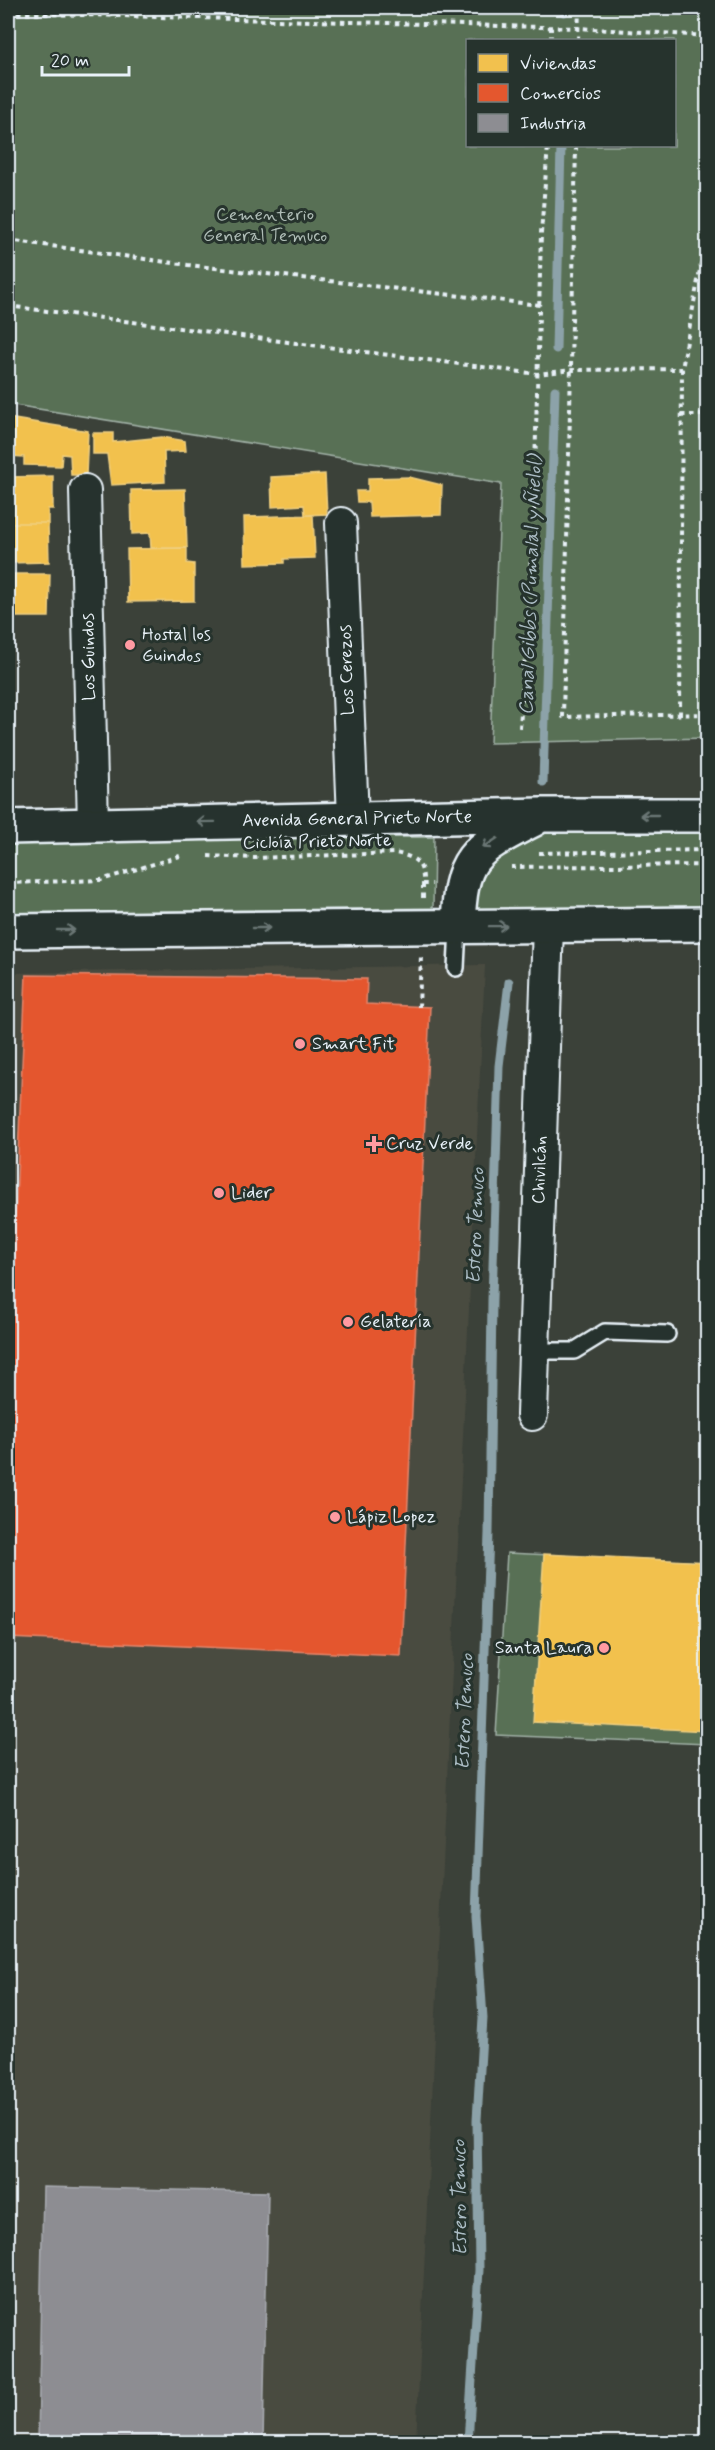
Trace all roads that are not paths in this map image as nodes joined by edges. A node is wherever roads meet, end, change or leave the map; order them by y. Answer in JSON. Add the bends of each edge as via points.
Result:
{"nodes":[{"id":1,"x":85,"y":489,"type":"dead end"},
{"id":2,"x":341,"y":523,"type":"dead end"},
{"id":3,"x":541,"y":815,"type":"junction"},
{"id":4,"x":708,"y":815,"type":"edge"},
{"id":5,"x":353,"y":818,"type":"junction"},
{"id":6,"x":93,"y":825,"type":"junction"},
{"id":7,"x":8,"y":827,"type":"edge"},
{"id":8,"x":708,"y":924,"type":"edge"},
{"id":9,"x":548,"y":925,"type":"junction"},
{"id":10,"x":458,"y":927,"type":"junction"},
{"id":11,"x":8,"y":931,"type":"edge"},
{"id":12,"x":456,"y":968,"type":"dead end"},
{"id":13,"x":667,"y":1334,"type":"dead end"},
{"id":14,"x":534,"y":1351,"type":"junction"},
{"id":15,"x":532,"y":1415,"type":"dead end"}],
"edges":[{"from":1,"to":6,"type":"street","name":"Los Guindos"},
{"from":2,"to":5,"type":"street","name":"Los Cerezos"},
{"from":4,"to":3,"type":"street","name":"Avenida General Prieto Norte","one_way":true},
{"from":3,"to":5,"type":"street","name":"Avenida General Prieto Norte"},
{"from":3,"to":10,"type":"street","one_way":true,"via":[[488,842],[469,863],[462,882]]},
{"from":5,"to":6,"type":"street","name":"Avenida General Prieto Norte","one_way":true},
{"from":6,"to":7,"type":"street","name":"Avenida General Prieto Norte"},
{"from":8,"to":9,"type":"street"},
{"from":10,"to":9,"type":"street","one_way":true},
{"from":9,"to":14,"type":"street","name":"Chivilcán"},
{"from":11,"to":10,"type":"street","one_way":true},
{"from":10,"to":12,"type":"lane"},
{"from":13,"to":14,"type":"lane","via":[[605,1332],[574,1351]]},
{"from":14,"to":15,"type":"street","name":"Chivilcán"}]}
